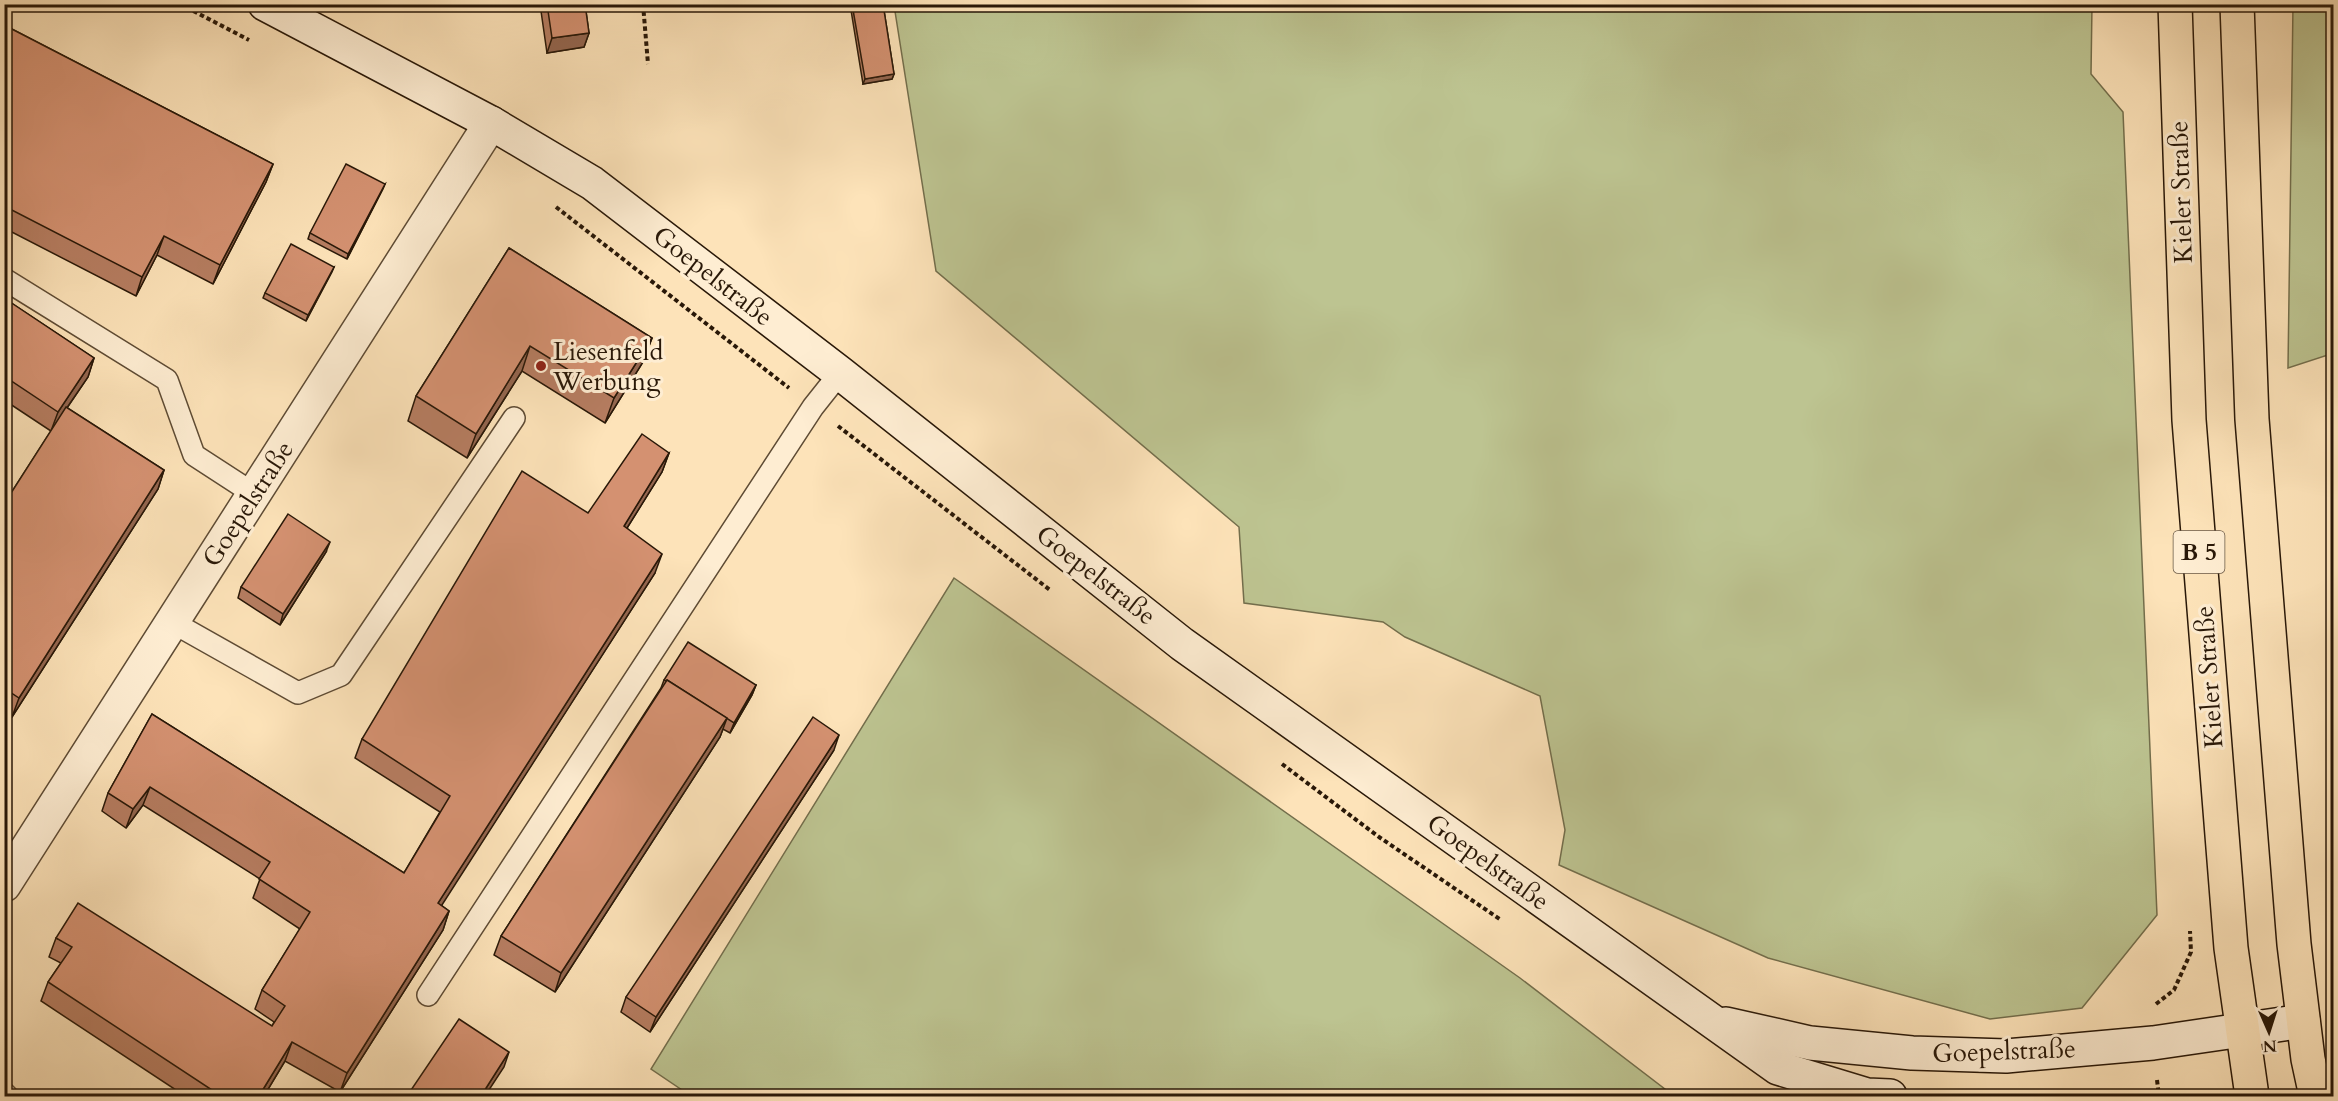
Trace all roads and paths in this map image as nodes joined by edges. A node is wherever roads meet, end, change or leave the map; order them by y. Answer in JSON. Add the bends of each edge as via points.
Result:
{"nodes":[{"id":1,"x":180,"y":4,"type":"edge"},
{"id":2,"x":265,"y":4,"type":"edge"},
{"id":3,"x":643,"y":4,"type":"edge"},
{"id":4,"x":2175,"y":4,"type":"edge"},
{"id":5,"x":2237,"y":4,"type":"edge"},
{"id":6,"x":254,"y":43,"type":"dead end"},
{"id":7,"x":648,"y":64,"type":"dead end"},
{"id":8,"x":491,"y":123,"type":"junction"},
{"id":9,"x":547,"y":202,"type":"dead end"},
{"id":10,"x":4,"y":279,"type":"edge"},
{"id":11,"x":840,"y":374,"type":"junction"},
{"id":12,"x":813,"y":407,"type":"junction"},
{"id":13,"x":514,"y":418,"type":"edge"},
{"id":14,"x":254,"y":494,"type":"junction"},
{"id":15,"x":1057,"y":595,"type":"dead end"},
{"id":16,"x":172,"y":622,"type":"junction"},
{"id":17,"x":1275,"y":759,"type":"dead end"},
{"id":18,"x":9,"y":867,"type":"edge"},
{"id":19,"x":1505,"y":923,"type":"dead end"},
{"id":20,"x":428,"y":994,"type":"dead end"},
{"id":21,"x":1707,"y":1019,"type":"junction"},
{"id":22,"x":2303,"y":1021,"type":"junction"},
{"id":23,"x":2242,"y":1029,"type":"junction"},
{"id":24,"x":1890,"y":1096,"type":"edge"},
{"id":25,"x":2252,"y":1096,"type":"edge"},
{"id":26,"x":2316,"y":1096,"type":"edge"}],
"edges":[{"from":1,"to":6,"type":"path"},
{"from":2,"to":8,"type":"street","name":"Goepelstraße"},
{"from":3,"to":7,"type":"path"},
{"from":4,"to":23,"type":"main road","name":"Kieler Straße","number":"B 5","via":[[2189,420],[2230,948]]},
{"from":5,"to":22,"type":"main road","number":"B 5","via":[[2252,419]]},
{"from":8,"to":11,"type":"street","name":"Goepelstraße","via":[[592,183]]},
{"from":8,"to":14,"type":"street","name":"Goepelstraße"},
{"from":9,"to":12,"type":"path"},
{"from":10,"to":14,"type":"lane","via":[[167,380],[194,455]]},
{"from":11,"to":12,"type":"lane"},
{"from":11,"to":21,"type":"street","name":"Goepelstraße","via":[[1182,644]]},
{"from":12,"to":15,"type":"path"},
{"from":12,"to":20,"type":"lane"},
{"from":13,"to":16,"type":"lane","via":[[341,675],[298,693]]},
{"from":14,"to":16,"type":"street","name":"Goepelstraße"},
{"from":16,"to":18,"type":"street","name":"Goepelstraße"},
{"from":17,"to":19,"type":"path","via":[[1379,837]]},
{"from":21,"to":23,"type":"street","name":"Goepelstraße","via":[[1810,1043],[1912,1053],[2006,1056],[2153,1043]]},
{"from":21,"to":24,"type":"street","name":"Goepelstraße","via":[[1778,1068],[1867,1095]]},
{"from":22,"to":23,"type":"street","name":"Goepelstraße"},
{"from":22,"to":26,"type":"main road","number":"B 5"},
{"from":23,"to":25,"type":"main road","name":"Kieler Straße","number":"B 5"}]}
